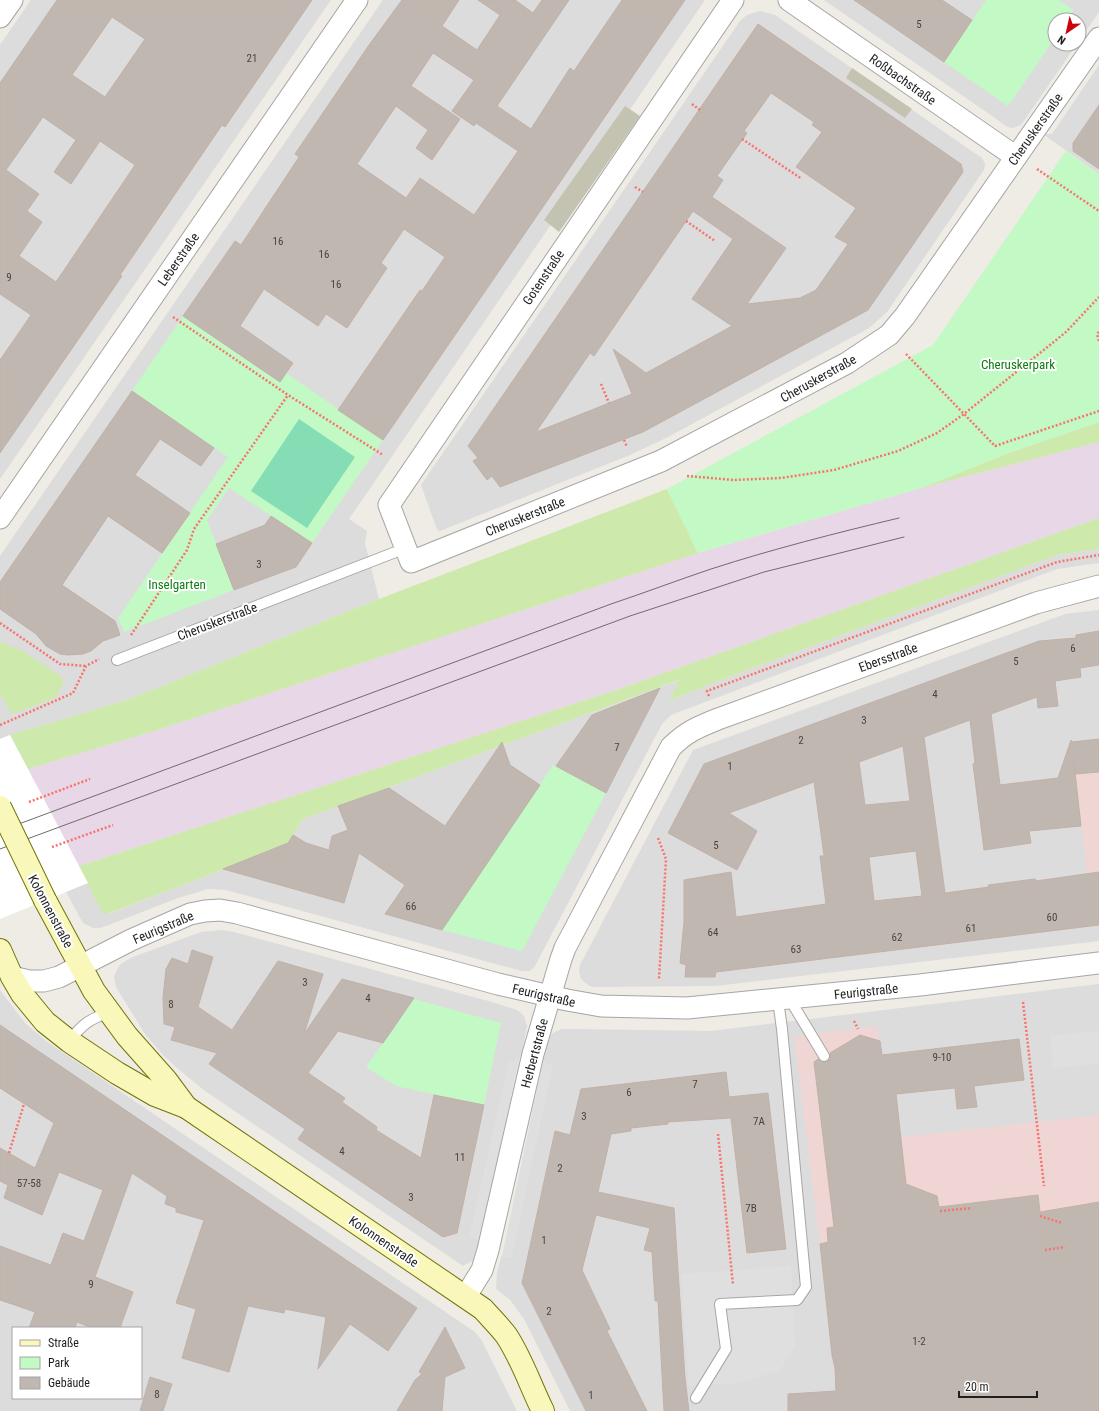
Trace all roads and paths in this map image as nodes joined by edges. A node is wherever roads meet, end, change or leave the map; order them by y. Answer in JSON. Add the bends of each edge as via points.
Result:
{"nodes":[{"id":1,"x":12,"y":0,"type":"edge"},
{"id":2,"x":357,"y":0,"type":"edge"},
{"id":3,"x":733,"y":0,"type":"edge"},
{"id":4,"x":789,"y":0,"type":"edge"},
{"id":5,"x":0,"y":17,"type":"edge"},
{"id":6,"x":1099,"y":38,"type":"edge"},
{"id":7,"x":691,"y":104,"type":"dead end"},
{"id":8,"x":700,"y":110,"type":"dead end"},
{"id":9,"x":742,"y":139,"type":"dead end"},
{"id":10,"x":1016,"y":157,"type":"junction"},
{"id":11,"x":802,"y":179,"type":"dead end"},
{"id":12,"x":635,"y":186,"type":"dead end"},
{"id":13,"x":643,"y":192,"type":"dead end"},
{"id":14,"x":1099,"y":211,"type":"edge"},
{"id":15,"x":686,"y":221,"type":"dead end"},
{"id":16,"x":715,"y":241,"type":"dead end"},
{"id":17,"x":1099,"y":297,"type":"edge"},
{"id":18,"x":173,"y":317,"type":"dead end"},
{"id":19,"x":1099,"y":332,"type":"edge"},
{"id":20,"x":1099,"y":341,"type":"edge"},
{"id":21,"x":906,"y":354,"type":"dead end"},
{"id":22,"x":601,"y":384,"type":"dead end"},
{"id":23,"x":288,"y":395,"type":"junction"},
{"id":24,"x":609,"y":403,"type":"dead end"},
{"id":25,"x":1099,"y":411,"type":"edge"},
{"id":26,"x":964,"y":414,"type":"junction"},
{"id":27,"x":624,"y":440,"type":"dead end"},
{"id":28,"x":626,"y":447,"type":"dead end"},
{"id":29,"x":383,"y":455,"type":"dead end"},
{"id":30,"x":684,"y":476,"type":"dead end"},
{"id":31,"x":0,"y":518,"type":"edge"},
{"id":32,"x":408,"y":555,"type":"junction"},
{"id":33,"x":1099,"y":555,"type":"edge"},
{"id":34,"x":1099,"y":586,"type":"edge"},
{"id":35,"x":0,"y":623,"type":"edge"},
{"id":36,"x":129,"y":637,"type":"dead end"},
{"id":37,"x":117,"y":660,"type":"dead end"},
{"id":38,"x":718,"y":719,"type":"junction"},
{"id":39,"x":0,"y":726,"type":"edge"},
{"id":40,"x":680,"y":737,"type":"joint"},
{"id":41,"x":90,"y":779,"type":"dead end"},
{"id":42,"x":29,"y":802,"type":"dead end"},
{"id":43,"x":0,"y":807,"type":"edge"},
{"id":44,"x":113,"y":825,"type":"dead end"},
{"id":45,"x":658,"y":838,"type":"dead end"},
{"id":46,"x":52,"y":847,"type":"dead end"},
{"id":47,"x":0,"y":950,"type":"edge"},
{"id":48,"x":1099,"y":962,"type":"edge"},
{"id":49,"x":80,"y":966,"type":"junction"},
{"id":50,"x":12,"y":977,"type":"junction"},
{"id":51,"x":658,"y":979,"type":"dead end"},
{"id":52,"x":550,"y":996,"type":"junction"},
{"id":53,"x":784,"y":999,"type":"junction"},
{"id":54,"x":1023,"y":1002,"type":"dead end"},
{"id":55,"x":109,"y":1012,"type":"junction"},
{"id":56,"x":854,"y":1021,"type":"dead end"},
{"id":57,"x":858,"y":1029,"type":"dead end"},
{"id":58,"x":69,"y":1041,"type":"junction"},
{"id":59,"x":824,"y":1056,"type":"dead end"},
{"id":60,"x":24,"y":1104,"type":"dead end"},
{"id":61,"x":186,"y":1107,"type":"junction"},
{"id":62,"x":718,"y":1134,"type":"dead end"},
{"id":63,"x":9,"y":1153,"type":"dead end"},
{"id":64,"x":1044,"y":1186,"type":"dead end"},
{"id":65,"x":972,"y":1208,"type":"dead end"},
{"id":66,"x":940,"y":1211,"type":"dead end"},
{"id":67,"x":1040,"y":1216,"type":"dead end"},
{"id":68,"x":1062,"y":1223,"type":"dead end"},
{"id":69,"x":1065,"y":1247,"type":"dead end"},
{"id":70,"x":1044,"y":1250,"type":"dead end"},
{"id":71,"x":466,"y":1296,"type":"junction"},
{"id":72,"x":735,"y":1303,"type":"junction"},
{"id":73,"x":696,"y":1398,"type":"dead end"},
{"id":74,"x":542,"y":1411,"type":"edge"}],
"edges":[{"from":1,"to":5,"type":"street"},
{"from":2,"to":31,"type":"street","name":"Leberstraße"},
{"from":3,"to":32,"type":"street","name":"Gotenstraße","via":[[389,505]]},
{"from":4,"to":10,"type":"street","name":"Roßbachstraße"},
{"from":6,"to":10,"type":"street","name":"Cheruskerstraße"},
{"from":7,"to":8,"type":"path"},
{"from":9,"to":11,"type":"path"},
{"from":10,"to":14,"type":"path"},
{"from":10,"to":32,"type":"street","name":"Cheruskerstraße","via":[[890,336],[847,363],[661,461]]},
{"from":12,"to":13,"type":"path"},
{"from":15,"to":16,"type":"path"},
{"from":17,"to":26,"type":"path","via":[[1066,332]]},
{"from":18,"to":23,"type":"path"},
{"from":19,"to":20,"type":"path"},
{"from":21,"to":26,"type":"path"},
{"from":22,"to":24,"type":"path"},
{"from":23,"to":29,"type":"path"},
{"from":23,"to":36,"type":"path","via":[[194,529],[187,550]]},
{"from":25,"to":26,"type":"path","via":[[995,446]]},
{"from":26,"to":30,"type":"path","via":[[937,434],[898,451],[834,470],[781,478],[734,480]]},
{"from":27,"to":28,"type":"path"},
{"from":32,"to":37,"type":"lane","name":"Cheruskerstraße"},
{"from":33,"to":38,"type":"path","via":[[1057,562],[708,691]]},
{"from":34,"to":38,"type":"street","name":"Ebersstraße","via":[[1036,603]]},
{"from":35,"to":39,"type":"path","via":[[60,664],[86,666],[73,693]]},
{"from":38,"to":40,"type":"street","name":"Ebersstraße"},
{"from":40,"to":52,"type":"street","name":"Herbertstraße","via":[[671,747],[565,948]]},
{"from":41,"to":42,"type":"path"},
{"from":43,"to":49,"type":"main road","name":"Kolonnenstraße","bridge":true},
{"from":44,"to":46,"type":"path"},
{"from":45,"to":51,"type":"path","via":[[666,859]]},
{"from":47,"to":50,"type":"main road","name":"Kolonnenstraße"},
{"from":48,"to":53,"type":"street","name":"Feurigstraße"},
{"from":49,"to":50,"type":"street","name":"Feurigstraße","via":[[59,977],[44,980],[29,981]]},
{"from":49,"to":52,"type":"street","name":"Feurigstraße","via":[[190,914],[220,910]]},
{"from":49,"to":55,"type":"main road","name":"Kolonnenstraße"},
{"from":50,"to":58,"type":"main road","name":"Kolonnenstraße","via":[[45,1022]]},
{"from":52,"to":53,"type":"street","name":"Feurigstraße","via":[[601,1006],[687,1008]]},
{"from":52,"to":71,"type":"street","name":"Herbertstraße","via":[[533,1054],[488,1250],[482,1270]]},
{"from":53,"to":59,"type":"lane"},
{"from":53,"to":72,"type":"lane","via":[[783,1037],[806,1287],[797,1300]]},
{"from":54,"to":64,"type":"path"},
{"from":55,"to":58,"type":"lane","via":[[92,1018],[81,1026]]},
{"from":55,"to":61,"type":"main road","name":"Kolonnenstraße"},
{"from":56,"to":57,"type":"path"},
{"from":58,"to":61,"type":"main road","name":"Kolonnenstraße","via":[[155,1095]]},
{"from":60,"to":63,"type":"path"},
{"from":61,"to":71,"type":"main road","name":"Kolonnenstraße"},
{"from":62,"to":72,"type":"path"},
{"from":65,"to":66,"type":"path"},
{"from":67,"to":68,"type":"path"},
{"from":69,"to":70,"type":"path"},
{"from":71,"to":74,"type":"main road","name":"Kolonnenstraße","via":[[496,1322],[506,1336]]},
{"from":72,"to":73,"type":"lane","via":[[720,1304],[726,1349]]}]}
